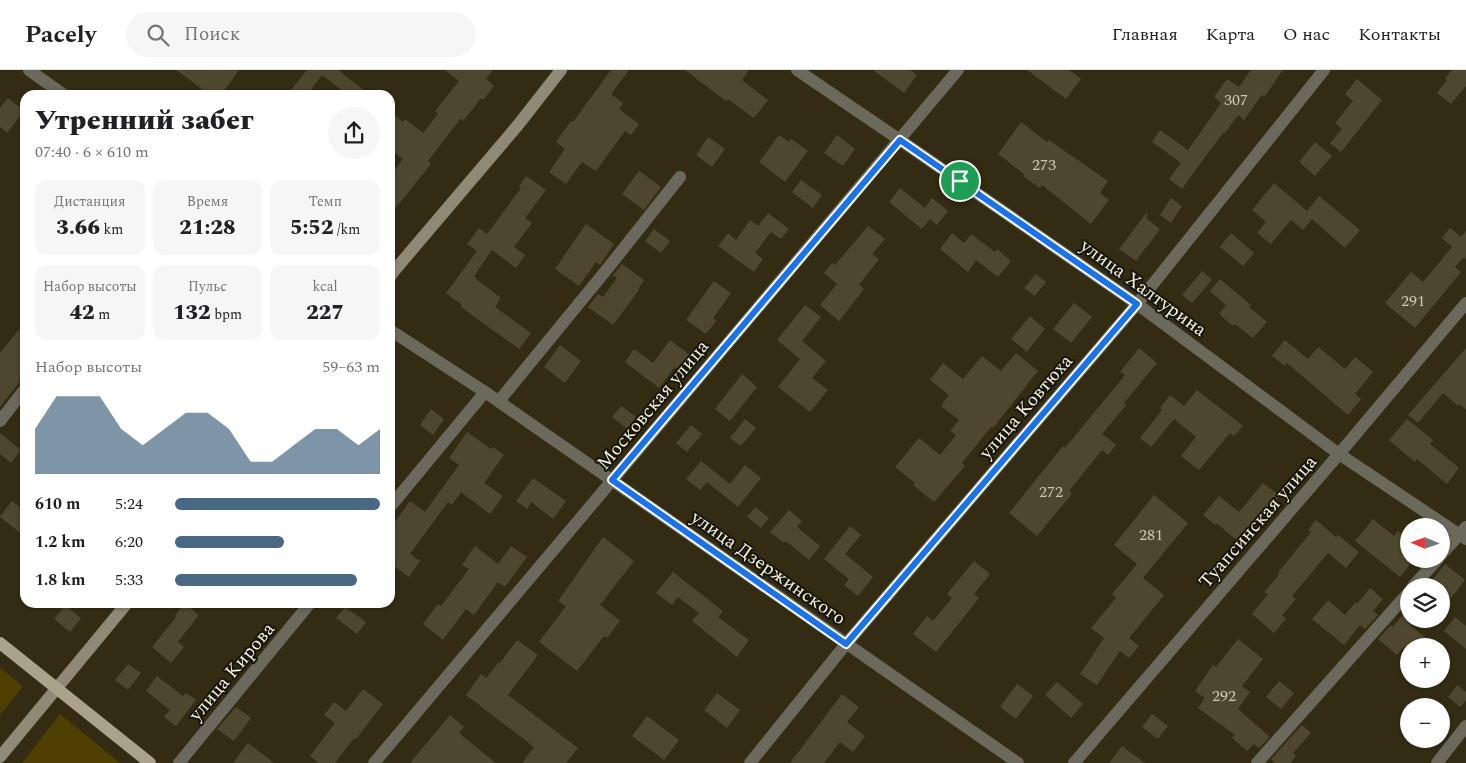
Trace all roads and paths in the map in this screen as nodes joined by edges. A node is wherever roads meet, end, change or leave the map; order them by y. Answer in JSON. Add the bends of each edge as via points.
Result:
{"nodes":[{"id":1,"x":29,"y":70,"type":"edge"},
{"id":2,"x":561,"y":70,"type":"edge"},
{"id":3,"x":797,"y":70,"type":"edge"},
{"id":4,"x":958,"y":70,"type":"edge"},
{"id":5,"x":1324,"y":70,"type":"edge"},
{"id":6,"x":57,"y":90,"type":"edge"},
{"id":7,"x":900,"y":140,"type":"junction"},
{"id":8,"x":680,"y":177,"type":"dead end"},
{"id":9,"x":395,"y":270,"type":"edge"},
{"id":10,"x":1466,"y":303,"type":"edge"},
{"id":11,"x":1137,"y":304,"type":"junction"},
{"id":12,"x":395,"y":333,"type":"edge"},
{"id":13,"x":485,"y":392,"type":"junction"},
{"id":14,"x":20,"y":395,"type":"edge"},
{"id":15,"x":499,"y":401,"type":"junction"},
{"id":16,"x":0,"y":421,"type":"edge"},
{"id":17,"x":1339,"y":454,"type":"junction"},
{"id":18,"x":612,"y":480,"type":"junction"},
{"id":19,"x":395,"y":501,"type":"edge"},
{"id":20,"x":1464,"y":533,"type":"edge"},
{"id":21,"x":1450,"y":546,"type":"edge"},
{"id":22,"x":1430,"y":568,"type":"edge"},
{"id":23,"x":1421,"y":578,"type":"edge"},
{"id":24,"x":1400,"y":602,"type":"edge"},
{"id":25,"x":123,"y":608,"type":"edge"},
{"id":26,"x":306,"y":608,"type":"edge"},
{"id":27,"x":0,"y":643,"type":"edge"},
{"id":28,"x":846,"y":644,"type":"junction"},
{"id":29,"x":56,"y":689,"type":"junction"},
{"id":30,"x":1466,"y":726,"type":"edge"},
{"id":31,"x":0,"y":757,"type":"edge"},
{"id":32,"x":150,"y":763,"type":"edge"},
{"id":33,"x":179,"y":763,"type":"edge"},
{"id":34,"x":374,"y":763,"type":"edge"},
{"id":35,"x":750,"y":763,"type":"edge"},
{"id":36,"x":1018,"y":763,"type":"edge"},
{"id":37,"x":1074,"y":763,"type":"edge"},
{"id":38,"x":1257,"y":763,"type":"edge"},
{"id":39,"x":1437,"y":763,"type":"edge"}],
"edges":[{"from":1,"to":6,"type":"street"},
{"from":2,"to":9,"type":"main road"},
{"from":3,"to":7,"type":"street","name":"улица Халтурина"},
{"from":4,"to":7,"type":"street","name":"Московская улица"},
{"from":5,"to":11,"type":"street","name":"улица Ковтюха"},
{"from":7,"to":11,"type":"street","name":"улица Халтурина"},
{"from":7,"to":18,"type":"street","name":"Московская улица"},
{"from":8,"to":15,"type":"street"},
{"from":10,"to":17,"type":"street","name":"Туапсинская улица"},
{"from":11,"to":17,"type":"street","name":"улица Халтурина"},
{"from":11,"to":28,"type":"street","name":"улица Ковтюха"},
{"from":12,"to":13,"type":"street","name":"улица Дзержинского"},
{"from":13,"to":15,"type":"street","name":"улица Дзержинского"},
{"from":13,"to":19,"type":"street"},
{"from":14,"to":16,"type":"street"},
{"from":15,"to":18,"type":"street","name":"улица Дзержинского"},
{"from":17,"to":20,"type":"street","name":"улица Халтурина"},
{"from":17,"to":37,"type":"street","name":"Туапсинская улица"},
{"from":18,"to":28,"type":"street","name":"улица Дзержинского"},
{"from":18,"to":34,"type":"street","name":"Московская улица"},
{"from":20,"to":21,"type":"street"},
{"from":22,"to":23,"type":"street"},
{"from":24,"to":38,"type":"street"},
{"from":25,"to":29,"type":"main road"},
{"from":26,"to":33,"type":"street","name":"улица Кирова"},
{"from":27,"to":29,"type":"main road"},
{"from":28,"to":35,"type":"street","name":"улица Ковтюха"},
{"from":28,"to":36,"type":"street","name":"улица Дзержинского"},
{"from":29,"to":31,"type":"main road"},
{"from":29,"to":32,"type":"main road"},
{"from":30,"to":39,"type":"street"}]}
